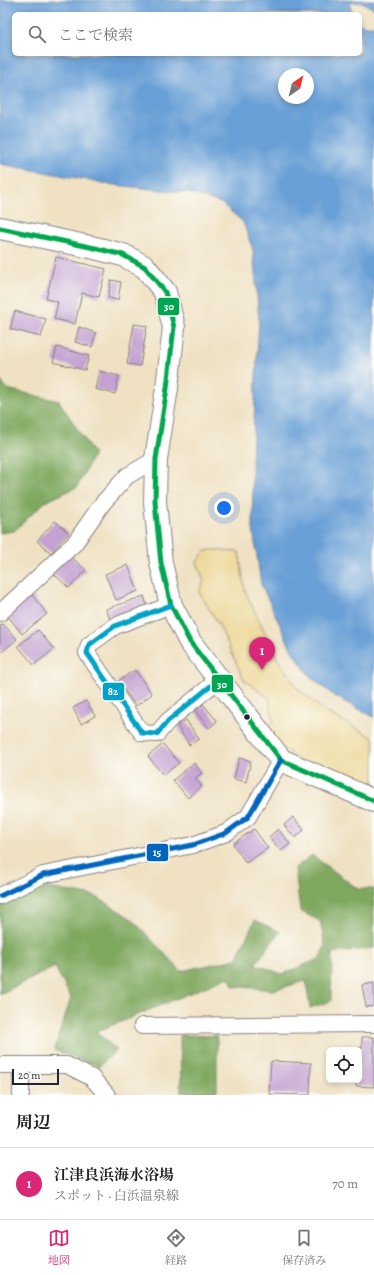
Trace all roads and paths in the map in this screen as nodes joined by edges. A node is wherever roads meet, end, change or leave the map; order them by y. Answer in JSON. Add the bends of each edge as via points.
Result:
{"nodes":[{"id":1,"x":0,"y":228,"type":"edge"},
{"id":2,"x":156,"y":459,"type":"junction"},
{"id":3,"x":171,"y":605,"type":"junction"},
{"id":4,"x":0,"y":613,"type":"edge"},
{"id":5,"x":218,"y":680,"type":"junction"},
{"id":6,"x":280,"y":760,"type":"junction"},
{"id":7,"x":374,"y":801,"type":"edge"},
{"id":8,"x":0,"y":896,"type":"edge"},
{"id":9,"x":374,"y":1024,"type":"edge"},
{"id":10,"x":142,"y":1026,"type":"dead end"},
{"id":11,"x":0,"y":1065,"type":"edge"},
{"id":12,"x":21,"y":1066,"type":"junction"},
{"id":13,"x":21,"y":1095,"type":"edge"},
{"id":14,"x":107,"y":1095,"type":"edge"}],
"edges":[{"from":1,"to":2,"type":"main road","via":[[123,256],[145,267],[165,292],[174,327]]},
{"from":2,"to":3,"type":"main road","via":[[155,502],[161,563]]},
{"from":2,"to":4,"type":"street","via":[[127,476],[102,504],[74,544]]},
{"from":3,"to":5,"type":"main road","via":[[190,642]]},
{"from":3,"to":5,"type":"street","via":[[115,626],[89,645],[88,653],[142,733],[157,734],[168,721]]},
{"from":5,"to":6,"type":"main road"},
{"from":6,"to":7,"type":"main road"},
{"from":6,"to":8,"type":"street","via":[[248,817],[226,833],[193,845],[43,875]]},
{"from":9,"to":10,"type":"street"},
{"from":11,"to":12,"type":"street"},
{"from":12,"to":13,"type":"street"},
{"from":12,"to":14,"type":"street","via":[[67,1065],[92,1078]]}]}
